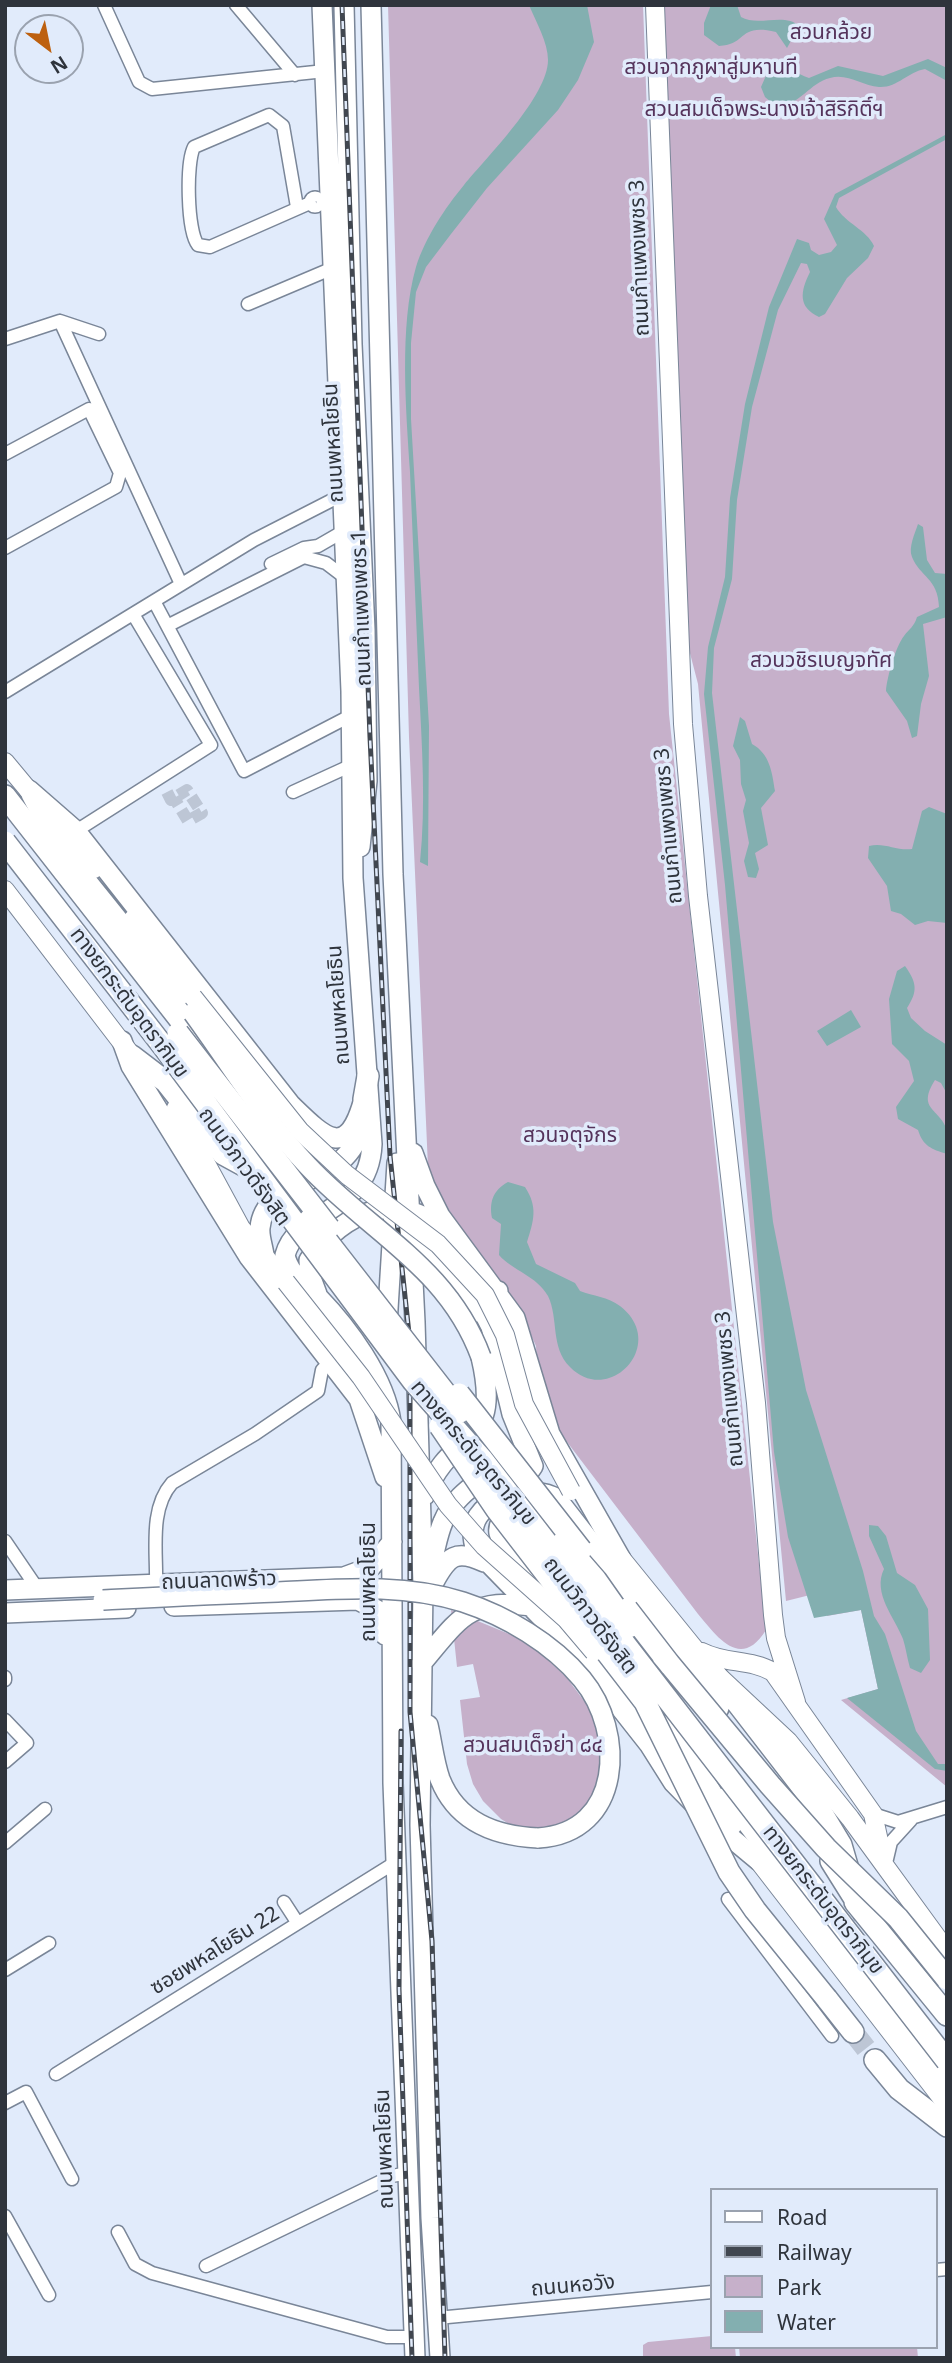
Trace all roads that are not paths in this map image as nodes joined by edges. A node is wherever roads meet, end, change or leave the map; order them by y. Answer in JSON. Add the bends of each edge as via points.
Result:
{"nodes":[{"id":1,"x":104,"y":5,"type":"edge"},
{"id":2,"x":236,"y":5,"type":"edge"},
{"id":3,"x":322,"y":5,"type":"edge"},
{"id":4,"x":344,"y":5,"type":"edge"},
{"id":5,"x":370,"y":5,"type":"edge"},
{"id":6,"x":655,"y":5,"type":"edge"},
{"id":7,"x":325,"y":71,"type":"junction"},
{"id":8,"x":295,"y":75,"type":"junction"},
{"id":9,"x":314,"y":203,"type":"junction"},
{"id":10,"x":333,"y":268,"type":"junction"},
{"id":11,"x":248,"y":304,"type":"dead end"},
{"id":12,"x":60,"y":321,"type":"junction"},
{"id":13,"x":100,"y":334,"type":"dead end"},
{"id":14,"x":5,"y":339,"type":"edge"},
{"id":15,"x":337,"y":356,"type":"junction"},
{"id":16,"x":354,"y":396,"type":"junction"},
{"id":17,"x":5,"y":454,"type":"edge"},
{"id":18,"x":342,"y":495,"type":"junction"},
{"id":19,"x":344,"y":531,"type":"junction"},
{"id":20,"x":318,"y":546,"type":"junction"},
{"id":21,"x":5,"y":548,"type":"edge"},
{"id":22,"x":317,"y":559,"type":"junction"},
{"id":23,"x":347,"y":579,"type":"junction"},
{"id":24,"x":181,"y":584,"type":"junction"},
{"id":25,"x":154,"y":601,"type":"junction"},
{"id":26,"x":133,"y":614,"type":"junction"},
{"id":27,"x":167,"y":622,"type":"junction"},
{"id":28,"x":5,"y":692,"type":"edge"},
{"id":29,"x":352,"y":715,"type":"junction"},
{"id":30,"x":5,"y":762,"type":"edge"},
{"id":31,"x":352,"y":765,"type":"junction"},
{"id":32,"x":29,"y":790,"type":"junction"},
{"id":33,"x":293,"y":792,"type":"dead end"},
{"id":34,"x":5,"y":796,"type":"edge"},
{"id":35,"x":5,"y":811,"type":"edge"},
{"id":36,"x":5,"y":824,"type":"edge"},
{"id":37,"x":76,"y":831,"type":"junction"},
{"id":38,"x":5,"y":842,"type":"edge"},
{"id":39,"x":5,"y":851,"type":"edge"},
{"id":40,"x":353,"y":878,"type":"junction"},
{"id":41,"x":5,"y":890,"type":"edge"},
{"id":42,"x":127,"y":1048,"type":"junction"},
{"id":43,"x":368,"y":1076,"type":"junction"},
{"id":44,"x":364,"y":1099,"type":"junction"},
{"id":45,"x":291,"y":1105,"type":"junction"},
{"id":46,"x":406,"y":1125,"type":"junction"},
{"id":47,"x":274,"y":1159,"type":"junction"},
{"id":48,"x":365,"y":1177,"type":"junction"},
{"id":49,"x":395,"y":1211,"type":"junction"},
{"id":50,"x":333,"y":1233,"type":"junction"},
{"id":51,"x":410,"y":1233,"type":"junction"},
{"id":52,"x":452,"y":1236,"type":"junction"},
{"id":53,"x":264,"y":1255,"type":"junction"},
{"id":54,"x":387,"y":1290,"type":"junction"},
{"id":55,"x":498,"y":1291,"type":"junction"},
{"id":56,"x":319,"y":1297,"type":"junction"},
{"id":57,"x":338,"y":1322,"type":"junction"},
{"id":58,"x":333,"y":1366,"type":"junction"},
{"id":59,"x":366,"y":1376,"type":"junction"},
{"id":60,"x":413,"y":1381,"type":"junction"},
{"id":61,"x":359,"y":1399,"type":"junction"},
{"id":62,"x":517,"y":1440,"type":"junction"},
{"id":63,"x":521,"y":1482,"type":"junction"},
{"id":64,"x":563,"y":1495,"type":"junction"},
{"id":65,"x":391,"y":1498,"type":"junction"},
{"id":66,"x":421,"y":1507,"type":"junction"},
{"id":67,"x":5,"y":1541,"type":"edge"},
{"id":68,"x":392,"y":1542,"type":"junction"},
{"id":69,"x":621,"y":1559,"type":"junction"},
{"id":70,"x":484,"y":1562,"type":"junction"},
{"id":71,"x":329,"y":1577,"type":"junction"},
{"id":72,"x":596,"y":1580,"type":"junction"},
{"id":73,"x":156,"y":1584,"type":"junction"},
{"id":74,"x":424,"y":1585,"type":"junction"},
{"id":75,"x":37,"y":1588,"type":"junction"},
{"id":76,"x":5,"y":1590,"type":"edge"},
{"id":77,"x":328,"y":1600,"type":"junction"},
{"id":78,"x":5,"y":1603,"type":"edge"},
{"id":79,"x":533,"y":1606,"type":"junction"},
{"id":80,"x":5,"y":1613,"type":"edge"},
{"id":81,"x":423,"y":1615,"type":"junction"},
{"id":82,"x":674,"y":1625,"type":"junction"},
{"id":83,"x":776,"y":1638,"type":"junction"},
{"id":84,"x":693,"y":1647,"type":"junction"},
{"id":85,"x":391,"y":1663,"type":"junction"},
{"id":86,"x":421,"y":1664,"type":"junction"},
{"id":87,"x":742,"y":1664,"type":"junction"},
{"id":88,"x":707,"y":1678,"type":"junction"},
{"id":89,"x":420,"y":1700,"type":"junction"},
{"id":90,"x":796,"y":1702,"type":"junction"},
{"id":91,"x":5,"y":1720,"type":"edge"},
{"id":92,"x":649,"y":1744,"type":"junction"},
{"id":93,"x":5,"y":1762,"type":"edge"},
{"id":94,"x":696,"y":1789,"type":"junction"},
{"id":95,"x":947,"y":1807,"type":"edge"},
{"id":96,"x":45,"y":1809,"type":"dead end"},
{"id":97,"x":873,"y":1814,"type":"junction"},
{"id":98,"x":914,"y":1818,"type":"junction"},
{"id":99,"x":731,"y":1825,"type":"junction"},
{"id":100,"x":5,"y":1843,"type":"edge"},
{"id":101,"x":759,"y":1861,"type":"junction"},
{"id":102,"x":396,"y":1862,"type":"junction"},
{"id":103,"x":889,"y":1874,"type":"junction"},
{"id":104,"x":728,"y":1899,"type":"dead end"},
{"id":105,"x":284,"y":1902,"type":"dead end"},
{"id":106,"x":863,"y":1912,"type":"junction"},
{"id":107,"x":297,"y":1922,"type":"junction"},
{"id":108,"x":808,"y":1923,"type":"junction"},
{"id":109,"x":49,"y":1943,"type":"dead end"},
{"id":110,"x":947,"y":1951,"type":"edge"},
{"id":111,"x":5,"y":1970,"type":"edge"},
{"id":112,"x":947,"y":1979,"type":"edge"},
{"id":113,"x":947,"y":1994,"type":"edge"},
{"id":114,"x":947,"y":2015,"type":"edge"},
{"id":115,"x":843,"y":2034,"type":"joint"},
{"id":116,"x":947,"y":2039,"type":"edge"},
{"id":117,"x":875,"y":2060,"type":"tunnel mouth"},
{"id":118,"x":945,"y":2071,"type":"edge"},
{"id":119,"x":56,"y":2074,"type":"dead end"},
{"id":120,"x":5,"y":2103,"type":"edge"},
{"id":121,"x":947,"y":2105,"type":"edge"},
{"id":122,"x":947,"y":2126,"type":"edge"},
{"id":123,"x":408,"y":2173,"type":"junction"},
{"id":124,"x":72,"y":2179,"type":"dead end"},
{"id":125,"x":5,"y":2216,"type":"edge"},
{"id":126,"x":118,"y":2232,"type":"dead end"},
{"id":127,"x":206,"y":2266,"type":"dead end"},
{"id":128,"x":710,"y":2292,"type":"edge"},
{"id":129,"x":49,"y":2295,"type":"dead end"},
{"id":130,"x":437,"y":2318,"type":"junction"},
{"id":131,"x":414,"y":2337,"type":"junction"},
{"id":132,"x":415,"y":2358,"type":"edge"},
{"id":133,"x":440,"y":2358,"type":"edge"}],
"edges":[{"from":1,"to":8,"type":"street","via":[[144,87],[169,89]]},
{"from":2,"to":8,"type":"street"},
{"from":3,"to":7,"type":"main road","name":"ถนนพหลโยธิน"},
{"from":4,"to":16,"type":"main road","name":"ถนนพหลโยธิน"},
{"from":5,"to":46,"type":"main road","name":"ถนนกำแพงเพชร 1","via":[[393,874]]},
{"from":6,"to":83,"type":"main road","name":"ถนนกำแพงเพชร 3","via":[[682,724],[756,1403]]},
{"from":7,"to":8,"type":"street"},
{"from":7,"to":9,"type":"main road","name":"ถนนพหลโยธิน"},
{"from":9,"to":9,"type":"street","via":[[276,117],[269,115],[194,147],[189,160],[192,235],[198,245],[210,247]]},
{"from":9,"to":10,"type":"main road","name":"ถนนพหลโยธิน"},
{"from":10,"to":11,"type":"street"},
{"from":10,"to":15,"type":"main road","name":"ถนนพหลโยธิน"},
{"from":12,"to":13,"type":"street"},
{"from":12,"to":14,"type":"street"},
{"from":12,"to":24,"type":"street"},
{"from":15,"to":16,"type":"main road"},
{"from":15,"to":18,"type":"main road","name":"ถนนพหลโยธิน"},
{"from":16,"to":40,"type":"main road","name":"ถนนพหลโยธิน","via":[[367,781]]},
{"from":17,"to":21,"type":"street","via":[[89,410],[120,473],[116,487]]},
{"from":18,"to":19,"type":"main road","name":"ถนนพหลโยธิน"},
{"from":18,"to":24,"type":"street"},
{"from":19,"to":20,"type":"street"},
{"from":19,"to":23,"type":"main road","name":"ถนนพหลโยธิน"},
{"from":20,"to":22,"type":"street","via":[[313,552]]},
{"from":20,"to":27,"type":"street","via":[[304,548]]},
{"from":22,"to":23,"type":"street"},
{"from":22,"to":27,"type":"street","via":[[304,557]]},
{"from":23,"to":29,"type":"main road","name":"ถนนพหลโยธิน"},
{"from":24,"to":25,"type":"street"},
{"from":25,"to":26,"type":"street"},
{"from":25,"to":27,"type":"street"},
{"from":26,"to":28,"type":"street"},
{"from":26,"to":37,"type":"street","via":[[211,745]]},
{"from":27,"to":29,"type":"street","via":[[244,771]]},
{"from":29,"to":31,"type":"main road","name":"ถนนพหลโยธิน"},
{"from":30,"to":32,"type":"main road"},
{"from":31,"to":33,"type":"street"},
{"from":31,"to":40,"type":"main road","name":"ถนนพหลโยธิน"},
{"from":32,"to":37,"type":"main road"},
{"from":32,"to":64,"type":"main road","bridge":true,"via":[[300,1131],[347,1175],[438,1244],[479,1287],[505,1335],[524,1404]]},
{"from":32,"to":66,"type":"main road","bridge":true,"via":[[58,845],[193,1013],[309,1168],[447,1292],[467,1323],[481,1357],[488,1394],[486,1414],[477,1430],[442,1464]]},
{"from":34,"to":47,"type":"highway","via":[[266,1130],[274,1141]]},
{"from":35,"to":106,"type":"highway","name":"ถนนวิภาวดีรังสิต","bridge":true},
{"from":36,"to":72,"type":"highway","name":"ทางยกระดับอุตราภิมุข","bridge":true,"via":[[518,1487]]},
{"from":37,"to":45,"type":"main road"},
{"from":38,"to":60,"type":"highway","name":"ทางยกระดับอุตราภิมุข","bridge":true},
{"from":39,"to":118,"type":"highway","name":"ถนนวิภาวดีรังสิต","bridge":true,"via":[[160,1049],[328,1284]]},
{"from":40,"to":43,"type":"main road","name":"ถนนพหลโยธิน"},
{"from":41,"to":42,"type":"main road","name":"ถนนวิภาวดีรังสิต"},
{"from":42,"to":47,"type":"highway","via":[[166,1082],[223,1154],[245,1166]]},
{"from":42,"to":53,"type":"main road","name":"ถนนวิภาวดีรังสิต","via":[[182,1117],[241,1228]]},
{"from":42,"to":58,"type":"main road","via":[[131,1066],[216,1207]]},
{"from":43,"to":44,"type":"highway"},
{"from":43,"to":48,"type":"main road","name":"ถนนพหลโยธิน","via":[[372,1144]]},
{"from":44,"to":45,"type":"main road","via":[[354,1128],[334,1140],[322,1135]]},
{"from":44,"to":53,"type":"main road","via":[[358,1143],[346,1159],[285,1193],[267,1209],[260,1230]]},
{"from":45,"to":47,"type":"main road","via":[[298,1123],[296,1134]]},
{"from":46,"to":49,"type":"main road","name":"ถนนกำแพงเพชร 1"},
{"from":46,"to":52,"type":"main road","via":[[425,1186]]},
{"from":48,"to":50,"type":"main road"},
{"from":48,"to":56,"type":"main road","name":"ถนนพหลโยธิน","via":[[348,1198],[299,1233],[288,1247],[287,1265]]},
{"from":49,"to":50,"type":"main road","via":[[356,1218]]},
{"from":49,"to":51,"type":"main road"},
{"from":49,"to":52,"type":"main road","via":[[435,1222]]},
{"from":49,"to":54,"type":"main road","name":"ถนนกำแพงเพชร 1"},
{"from":50,"to":56,"type":"main road","via":[[309,1260]]},
{"from":51,"to":62,"type":"main road","via":[[462,1288],[479,1316],[493,1349]]},
{"from":51,"to":66,"type":"main road","name":"ถนนพหลโยธิน"},
{"from":52,"to":55,"type":"main road"},
{"from":53,"to":94,"type":"main road","name":"ถนนวิภาวดีรังสิต","bridge":true,"via":[[361,1377],[448,1505],[484,1546],[566,1619]]},
{"from":54,"to":57,"type":"main road","via":[[383,1307],[371,1323],[354,1326]]},
{"from":54,"to":59,"type":"main road","name":"ถนนกำแพงเพชร 1","via":[[382,1359]]},
{"from":55,"to":62,"type":"main road","via":[[482,1287],[476,1298],[494,1338]]},
{"from":55,"to":69,"type":"main road","via":[[522,1335],[550,1434]]},
{"from":56,"to":57,"type":"main road","name":"ถนนพหลโยธิน"},
{"from":57,"to":59,"type":"main road","name":"ถนนพหลโยธิน","via":[[360,1353]]},
{"from":58,"to":59,"type":"main road","via":[[344,1376]]},
{"from":58,"to":61,"type":"main road"},
{"from":58,"to":73,"type":"street","via":[[322,1370],[318,1391],[172,1483],[162,1494],[157,1508]]},
{"from":59,"to":61,"type":"main road"},
{"from":59,"to":65,"type":"main road","name":"ถนนพหลโยธิน","via":[[384,1390],[391,1422]]},
{"from":60,"to":115,"type":"highway","bridge":true,"via":[[497,1510],[645,1702],[729,1872],[827,1999]]},
{"from":60,"to":118,"type":"highway","name":"ทางยกระดับอุตราภิมุข","bridge":true,"via":[[490,1469]]},
{"from":61,"to":65,"type":"main road"},
{"from":62,"to":63,"type":"main road","via":[[533,1466]]},
{"from":62,"to":74,"type":"main road","via":[[450,1508]]},
{"from":63,"to":64,"type":"main road"},
{"from":63,"to":70,"type":"main road","via":[[475,1516],[473,1540]]},
{"from":64,"to":69,"type":"main road"},
{"from":64,"to":88,"type":"highway"},
{"from":64,"to":99,"type":"highway","via":[[533,1495],[505,1517],[500,1536],[564,1597],[698,1772]]},
{"from":65,"to":68,"type":"main road","name":"ถนนพหลโยธิน"},
{"from":66,"to":74,"type":"main road","name":"ถนนพหลโยธิน"},
{"from":67,"to":75,"type":"street"},
{"from":68,"to":71,"type":"main road","name":"ถนนลาดพร้าว","via":[[371,1567]]},
{"from":68,"to":85,"type":"main road","name":"ถนนพหลโยธิน"},
{"from":69,"to":82,"type":"main road"},
{"from":70,"to":79,"type":"main road"},
{"from":70,"to":81,"type":"main road","via":[[459,1554],[444,1563]]},
{"from":71,"to":73,"type":"main road","name":"ถนนลาดพร้าว"},
{"from":71,"to":77,"type":"main road","via":[[337,1588]]},
{"from":72,"to":112,"type":"highway","bridge":true,"via":[[770,1786],[898,1918]]},
{"from":72,"to":116,"type":"highway","name":"ทางยกระดับอุตราภิมุข","bridge":true,"via":[[665,1676]]},
{"from":73,"to":75,"type":"main road","name":"ถนนลาดพร้าว"},
{"from":74,"to":81,"type":"main road","name":"ถนนพหลโยธิน"},
{"from":75,"to":76,"type":"main road","name":"ถนนลาดพร้าว"},
{"from":77,"to":80,"type":"main road","name":"ถนนลาดพร้าว"},
{"from":77,"to":85,"type":"main road","name":"ถนนลาดพร้าว","via":[[358,1600],[377,1610]]},
{"from":78,"to":89,"type":"main road","bridge":true,"via":[[370,1587],[447,1597],[517,1626],[580,1676],[603,1714],[611,1750],[607,1784],[597,1806],[569,1830],[528,1837],[483,1828],[456,1804],[440,1778]]},
{"from":79,"to":86,"type":"main road","via":[[494,1604],[470,1612]]},
{"from":79,"to":92,"type":"main road"},
{"from":81,"to":86,"type":"main road","name":"ถนนพหลโยธิน"},
{"from":82,"to":84,"type":"main road"},
{"from":82,"to":88,"type":"highway"},
{"from":83,"to":87,"type":"main road","via":[[762,1654]]},
{"from":83,"to":90,"type":"main road","name":"ถนนกำแพงเพชร 3"},
{"from":84,"to":87,"type":"main road","name":"ถนนกำแพงเพชร 3","via":[[719,1661]]},
{"from":84,"to":88,"type":"main road"},
{"from":85,"to":102,"type":"main road","name":"ถนนพหลโยธิน"},
{"from":86,"to":89,"type":"main road","name":"ถนนพหลโยธิน"},
{"from":87,"to":90,"type":"main road","name":"ถนนกำแพงเพชร 3","via":[[773,1672]]},
{"from":88,"to":103,"type":"main road","via":[[788,1741]]},
{"from":88,"to":106,"type":"highway"},
{"from":88,"to":113,"type":"highway","via":[[820,1810],[841,1845],[855,1886]]},
{"from":89,"to":130,"type":"main road","name":"ถนนพหลโยธิน","via":[[430,2205]]},
{"from":90,"to":97,"type":"main road","name":"ถนนกำแพงเพชร 3","via":[[824,1749]]},
{"from":91,"to":93,"type":"street","via":[[27,1743]]},
{"from":92,"to":94,"type":"main road"},
{"from":92,"to":101,"type":"main road","via":[[673,1782]]},
{"from":94,"to":99,"type":"main road","name":"ถนนวิภาวดีรังสิต"},
{"from":95,"to":98,"type":"street"},
{"from":96,"to":100,"type":"street"},
{"from":97,"to":98,"type":"street","via":[[888,1821]]},
{"from":97,"to":103,"type":"main road"},
{"from":98,"to":103,"type":"street","via":[[887,1849]]},
{"from":99,"to":101,"type":"main road","name":"ถนนวิภาวดีรังสิต"},
{"from":101,"to":108,"type":"main road","name":"ถนนวิภาวดีรังสิต"},
{"from":102,"to":107,"type":"street","name":"ซอยพหลโยธิน 22"},
{"from":102,"to":123,"type":"main road","name":"ถนนพหลโยธิน"},
{"from":103,"to":110,"type":"main road"},
{"from":104,"to":115,"type":"street"},
{"from":105,"to":107,"type":"street"},
{"from":106,"to":114,"type":"highway","name":"ถนนวิภาวดีรังสิต"},
{"from":107,"to":119,"type":"street","name":"ซอยพหลโยธิน 22"},
{"from":108,"to":118,"type":"highway"},
{"from":108,"to":121,"type":"main road","name":"ถนนวิภาวดีรังสิต"},
{"from":109,"to":111,"type":"street"},
{"from":117,"to":122,"type":"highway","via":[[899,2088]]},
{"from":120,"to":124,"type":"street","via":[[26,2092]]},
{"from":123,"to":127,"type":"street","via":[[392,2176]]},
{"from":123,"to":131,"type":"main road","name":"ถนนพหลโยธิน"},
{"from":125,"to":129,"type":"street"},
{"from":126,"to":131,"type":"street","via":[[135,2264],[152,2273],[387,2337]]},
{"from":128,"to":130,"type":"street","name":"ถนนหอวัง"},
{"from":130,"to":133,"type":"main road","name":"ถนนพหลโยธิน"},
{"from":131,"to":132,"type":"main road","name":"ถนนพหลโยธิน"}]}
